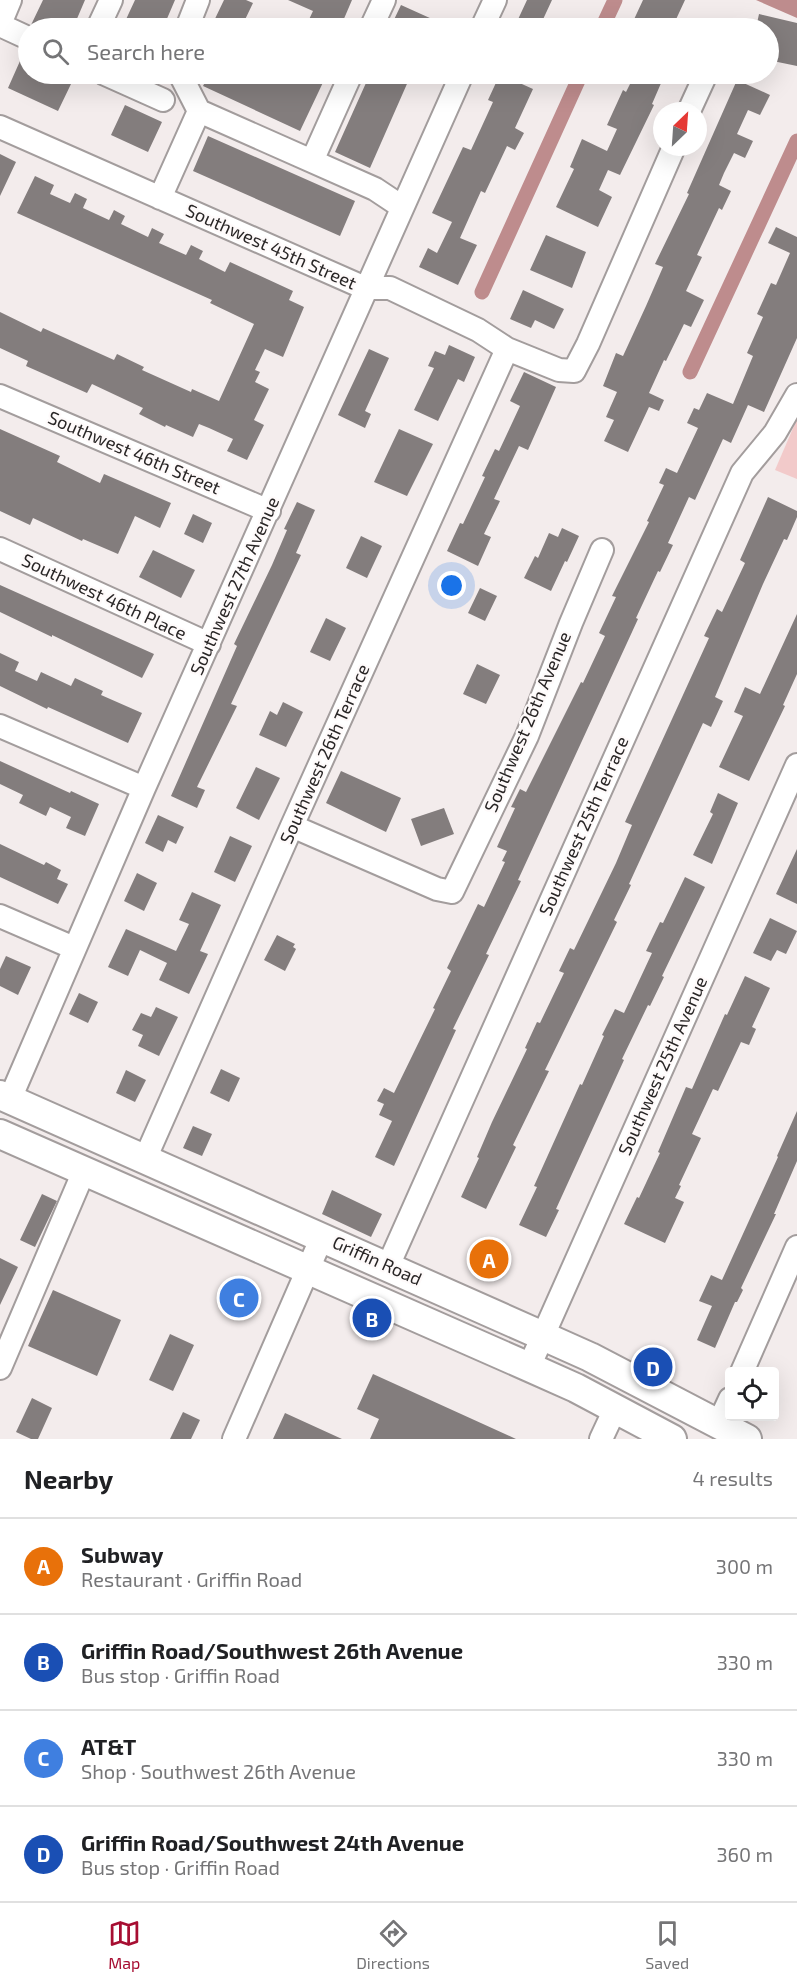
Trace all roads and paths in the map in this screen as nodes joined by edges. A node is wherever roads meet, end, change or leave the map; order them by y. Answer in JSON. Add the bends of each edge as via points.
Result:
{"nodes":[{"id":1,"x":10,"y":0,"type":"edge"},
{"id":2,"x":111,"y":0,"type":"edge"},
{"id":3,"x":198,"y":0,"type":"edge"},
{"id":4,"x":384,"y":0,"type":"edge"},
{"id":5,"x":495,"y":0,"type":"edge"},
{"id":6,"x":103,"y":18,"type":"edge"},
{"id":7,"x":191,"y":18,"type":"edge"},
{"id":8,"x":376,"y":18,"type":"edge"},
{"id":9,"x":487,"y":18,"type":"edge"},
{"id":10,"x":0,"y":25,"type":"edge"},
{"id":11,"x":18,"y":33,"type":"edge"},
{"id":12,"x":127,"y":84,"type":"edge"},
{"id":13,"x":185,"y":84,"type":"edge"},
{"id":14,"x":347,"y":84,"type":"edge"},
{"id":15,"x":457,"y":84,"type":"edge"},
{"id":16,"x":701,"y":84,"type":"edge"},
{"id":17,"x":163,"y":100,"type":"dead end"},
{"id":18,"x":693,"y":102,"type":"edge"},
{"id":19,"x":199,"y":111,"type":"junction"},
{"id":20,"x":0,"y":127,"type":"edge"},
{"id":21,"x":670,"y":156,"type":"edge"},
{"id":22,"x":312,"y":161,"type":"junction"},
{"id":23,"x":160,"y":198,"type":"junction"},
{"id":24,"x":402,"y":207,"type":"junction"},
{"id":25,"x":365,"y":288,"type":"junction"},
{"id":26,"x":507,"y":349,"type":"junction"},
{"id":27,"x":797,"y":395,"type":"edge"},
{"id":28,"x":0,"y":396,"type":"edge"},
{"id":29,"x":269,"y":511,"type":"junction"},
{"id":30,"x":0,"y":549,"type":"edge"},
{"id":31,"x":602,"y":550,"type":"dead end"},
{"id":32,"x":208,"y":644,"type":"junction"},
{"id":33,"x":0,"y":726,"type":"edge"},
{"id":34,"x":797,"y":765,"type":"edge"},
{"id":35,"x":144,"y":788,"type":"junction"},
{"id":36,"x":292,"y":826,"type":"junction"},
{"id":37,"x":0,"y":916,"type":"edge"},
{"id":38,"x":74,"y":948,"type":"junction"},
{"id":39,"x":3,"y":1098,"type":"edge"},
{"id":40,"x":58,"y":1121,"type":"junction"},
{"id":41,"x":0,"y":1127,"type":"edge"},
{"id":42,"x":0,"y":1134,"type":"edge"},
{"id":43,"x":145,"y":1159,"type":"junction"},
{"id":44,"x":84,"y":1171,"type":"junction"},
{"id":45,"x":322,"y":1237,"type":"junction"},
{"id":46,"x":797,"y":1247,"type":"edge"},
{"id":47,"x":388,"y":1266,"type":"junction"},
{"id":48,"x":308,"y":1269,"type":"junction"},
{"id":49,"x":543,"y":1336,"type":"junction"},
{"id":50,"x":529,"y":1367,"type":"junction"},
{"id":51,"x":744,"y":1367,"type":"edge"},
{"id":52,"x":0,"y":1368,"type":"edge"},
{"id":53,"x":725,"y":1408,"type":"edge"},
{"id":54,"x":615,"y":1409,"type":"junction"},
{"id":55,"x":718,"y":1425,"type":"junction"},
{"id":56,"x":234,"y":1439,"type":"edge"},
{"id":57,"x":601,"y":1439,"type":"edge"},
{"id":58,"x":672,"y":1439,"type":"edge"},
{"id":59,"x":747,"y":1439,"type":"edge"}],
"edges":[{"from":1,"to":10,"type":"street"},
{"from":2,"to":6,"type":"street"},
{"from":3,"to":7,"type":"street"},
{"from":4,"to":8,"type":"street"},
{"from":5,"to":9,"type":"street"},
{"from":10,"to":11,"type":"street"},
{"from":12,"to":17,"type":"street"},
{"from":13,"to":19,"type":"street"},
{"from":14,"to":22,"type":"street"},
{"from":15,"to":24,"type":"street","name":"Southwest 27th Avenue"},
{"from":16,"to":18,"type":"street"},
{"from":19,"to":22,"type":"street"},
{"from":19,"to":23,"type":"street"},
{"from":20,"to":23,"type":"street","name":"Southwest 45th Street"},
{"from":21,"to":26,"type":"street","name":"Southwest 45th Street","via":[[574,371],[559,370]]},
{"from":22,"to":24,"type":"street","via":[[375,189]]},
{"from":23,"to":25,"type":"street","name":"Southwest 45th Street"},
{"from":24,"to":25,"type":"street","name":"Southwest 27th Avenue"},
{"from":25,"to":26,"type":"street","name":"Southwest 45th Street","via":[[390,288],[478,330]]},
{"from":25,"to":29,"type":"street","name":"Southwest 27th Avenue"},
{"from":26,"to":36,"type":"street","name":"Southwest 26th Terrace"},
{"from":27,"to":47,"type":"street","name":"Southwest 25th Terrace","via":[[775,433],[742,473]]},
{"from":28,"to":29,"type":"street","name":"Southwest 46th Street"},
{"from":29,"to":32,"type":"street","name":"Southwest 27th Avenue"},
{"from":30,"to":32,"type":"street","name":"Southwest 46th Place"},
{"from":31,"to":36,"type":"street","name":"Southwest 26th Avenue","via":[[527,736],[452,892]]},
{"from":32,"to":35,"type":"street","name":"Southwest 27th Avenue"},
{"from":33,"to":35,"type":"street"},
{"from":34,"to":49,"type":"street","name":"Southwest 25th Avenue"},
{"from":35,"to":38,"type":"street","name":"Southwest 27th Avenue"},
{"from":36,"to":43,"type":"street","name":"Southwest 26th Terrace"},
{"from":37,"to":38,"type":"street"},
{"from":38,"to":39,"type":"street","name":"Southwest 27th Avenue"},
{"from":39,"to":40,"type":"main road","name":"Griffin Road"},
{"from":40,"to":41,"type":"main road"},
{"from":40,"to":43,"type":"main road","name":"Griffin Road"},
{"from":42,"to":44,"type":"main road","name":"Griffin Road"},
{"from":43,"to":45,"type":"main road","name":"Griffin Road"},
{"from":44,"to":48,"type":"main road","name":"Griffin Road"},
{"from":44,"to":52,"type":"street"},
{"from":45,"to":47,"type":"main road","name":"Griffin Road"},
{"from":45,"to":48,"type":"street"},
{"from":46,"to":51,"type":"street"},
{"from":47,"to":49,"type":"main road","name":"Griffin Road"},
{"from":48,"to":50,"type":"main road","name":"Griffin Road"},
{"from":48,"to":56,"type":"street"},
{"from":49,"to":50,"type":"street","name":"Southwest 25th Avenue"},
{"from":49,"to":55,"type":"main road","name":"Griffin Road"},
{"from":50,"to":54,"type":"main road","name":"Griffin Road"},
{"from":53,"to":55,"type":"street"},
{"from":54,"to":57,"type":"street"},
{"from":54,"to":58,"type":"main road","name":"Griffin Road"},
{"from":55,"to":59,"type":"main road","name":"Griffin Road"}]}
